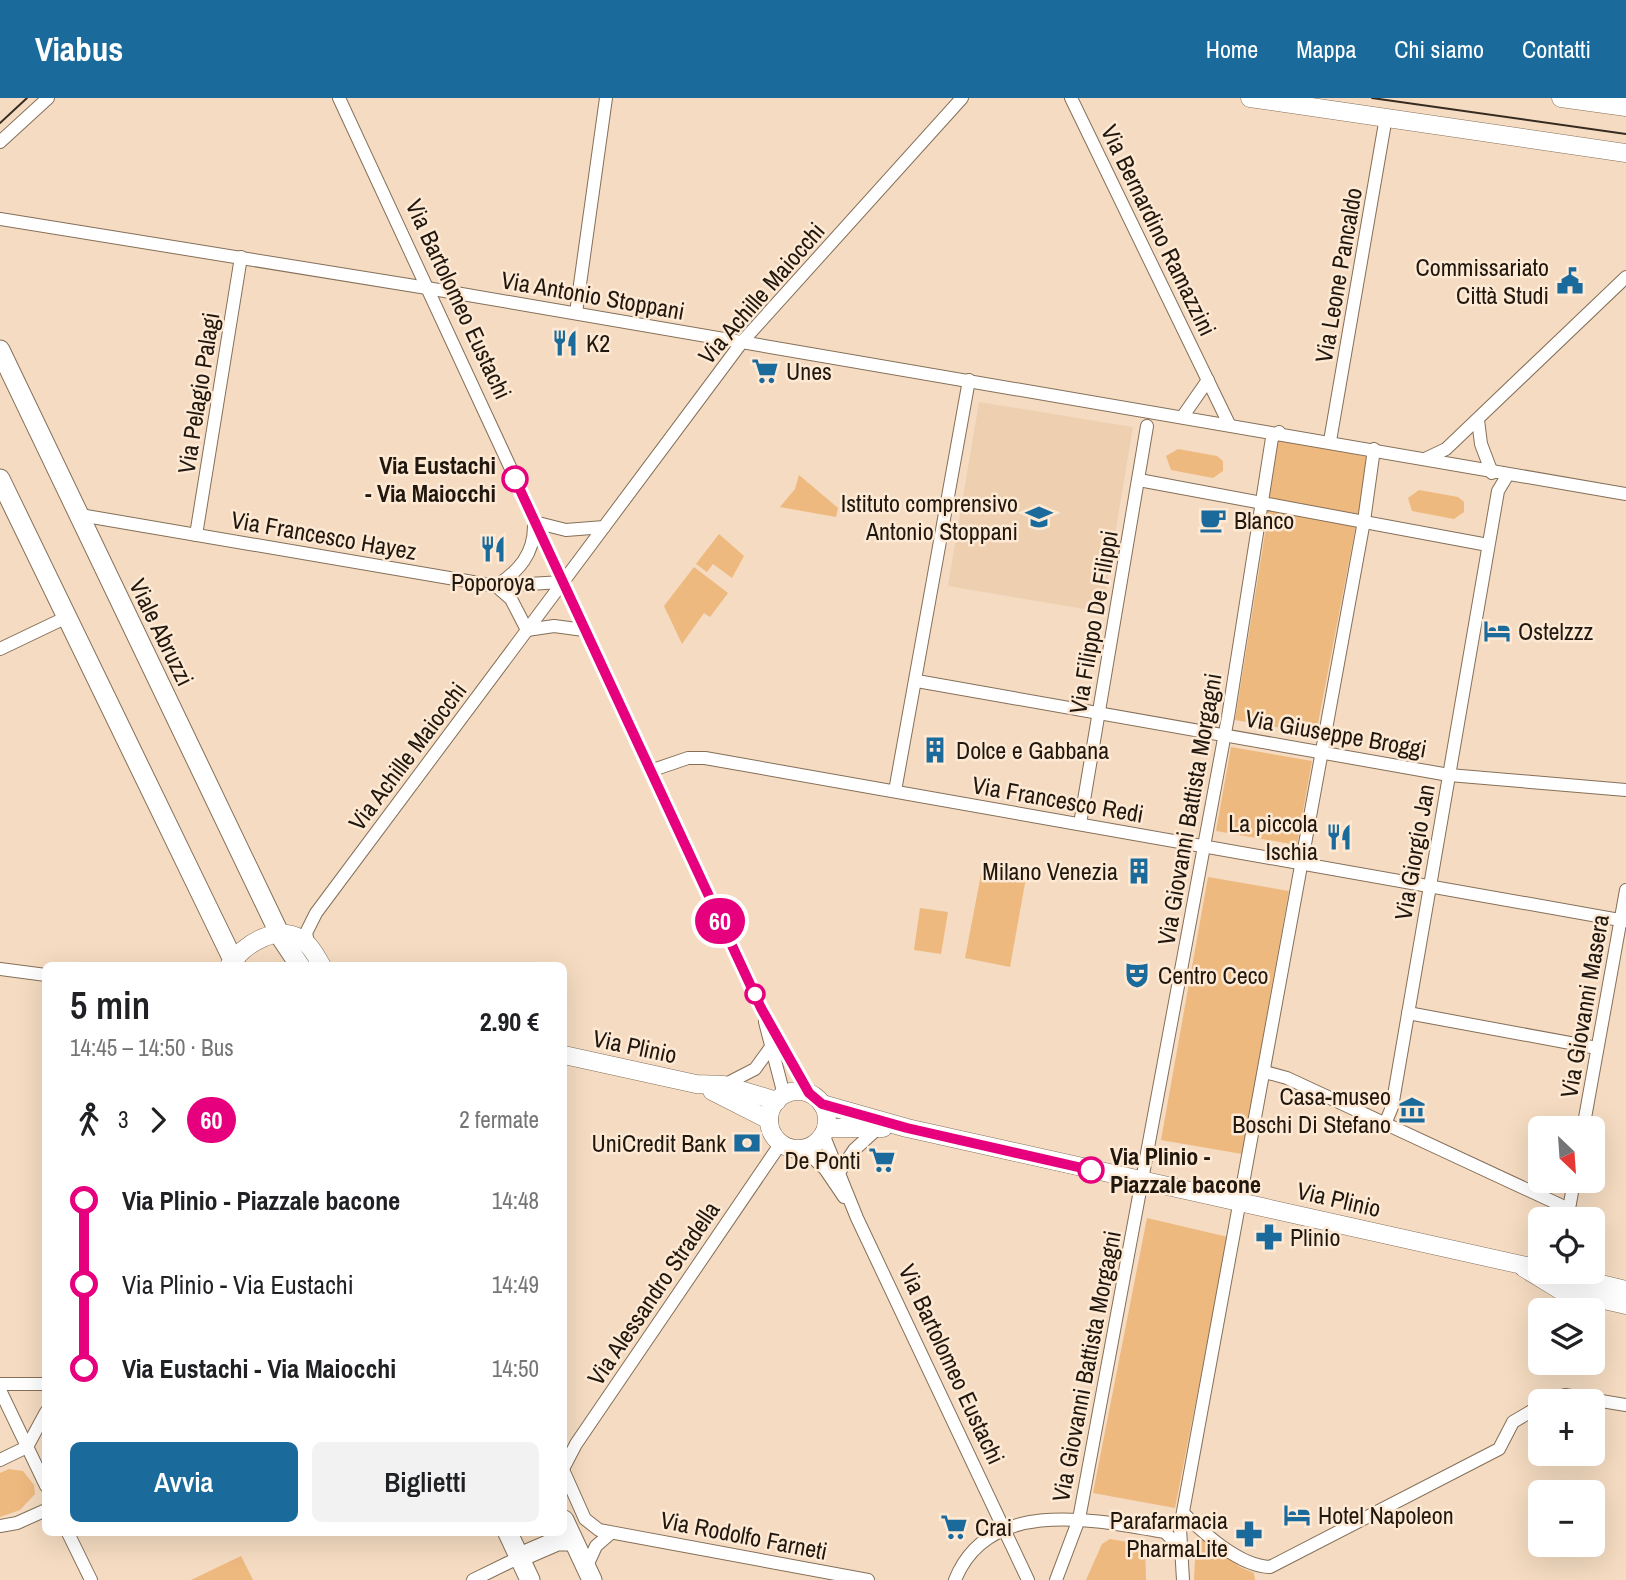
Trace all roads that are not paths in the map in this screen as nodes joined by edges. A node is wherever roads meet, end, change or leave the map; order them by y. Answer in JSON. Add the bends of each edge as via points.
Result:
{"nodes":[{"id":1,"x":48,"y":98,"type":"edge"},
{"id":2,"x":339,"y":98,"type":"edge"},
{"id":3,"x":606,"y":98,"type":"edge"},
{"id":4,"x":962,"y":98,"type":"edge"},
{"id":5,"x":1071,"y":98,"type":"edge"},
{"id":6,"x":1250,"y":98,"type":"edge"},
{"id":7,"x":1561,"y":98,"type":"edge"},
{"id":8,"x":1626,"y":107,"type":"edge"},
{"id":9,"x":1387,"y":117,"type":"junction"},
{"id":10,"x":0,"y":142,"type":"edge"},
{"id":11,"x":1626,"y":153,"type":"edge"},
{"id":12,"x":0,"y":219,"type":"edge"},
{"id":13,"x":241,"y":257,"type":"junction"},
{"id":14,"x":1626,"y":277,"type":"edge"},
{"id":15,"x":427,"y":288,"type":"junction"},
{"id":16,"x":576,"y":313,"type":"junction"},
{"id":17,"x":742,"y":342,"type":"junction"},
{"id":18,"x":0,"y":350,"type":"edge"},
{"id":19,"x":969,"y":380,"type":"junction"},
{"id":20,"x":1208,"y":380,"type":"junction"},
{"id":21,"x":1183,"y":416,"type":"junction"},
{"id":22,"x":1478,"y":420,"type":"junction"},
{"id":23,"x":1229,"y":424,"type":"junction"},
{"id":24,"x":1147,"y":426,"type":"dead end"},
{"id":25,"x":1279,"y":432,"type":"junction"},
{"id":26,"x":1330,"y":441,"type":"junction"},
{"id":27,"x":1374,"y":449,"type":"junction"},
{"id":28,"x":1425,"y":459,"type":"junction"},
{"id":29,"x":1492,"y":473,"type":"junction"},
{"id":30,"x":1507,"y":476,"type":"junction"},
{"id":31,"x":0,"y":479,"type":"edge"},
{"id":32,"x":1139,"y":480,"type":"junction"},
{"id":33,"x":1626,"y":494,"type":"edge"},
{"id":34,"x":1262,"y":502,"type":"junction"},
{"id":35,"x":80,"y":515,"type":"junction"},
{"id":36,"x":534,"y":522,"type":"junction"},
{"id":37,"x":604,"y":527,"type":"junction"},
{"id":38,"x":1363,"y":528,"type":"junction"},
{"id":39,"x":196,"y":535,"type":"junction"},
{"id":40,"x":1488,"y":545,"type":"junction"},
{"id":41,"x":562,"y":582,"type":"junction"},
{"id":42,"x":496,"y":586,"type":"junction"},
{"id":43,"x":67,"y":617,"type":"junction"},
{"id":44,"x":584,"y":630,"type":"junction"},
{"id":45,"x":527,"y":631,"type":"junction"},
{"id":46,"x":0,"y":649,"type":"edge"},
{"id":47,"x":917,"y":681,"type":"junction"},
{"id":48,"x":1099,"y":713,"type":"junction"},
{"id":49,"x":1224,"y":735,"type":"junction"},
{"id":50,"x":1322,"y":752,"type":"junction"},
{"id":51,"x":650,"y":771,"type":"junction"},
{"id":52,"x":1449,"y":775,"type":"junction"},
{"id":53,"x":1626,"y":790,"type":"edge"},
{"id":54,"x":895,"y":792,"type":"junction"},
{"id":55,"x":1080,"y":824,"type":"junction"},
{"id":56,"x":1205,"y":845,"type":"junction"},
{"id":57,"x":1303,"y":862,"type":"junction"},
{"id":58,"x":1429,"y":885,"type":"junction"},
{"id":59,"x":1626,"y":890,"type":"edge"},
{"id":60,"x":1623,"y":920,"type":"edge"},
{"id":61,"x":280,"y":934,"type":"junction"},
{"id":62,"x":310,"y":947,"type":"junction"},
{"id":63,"x":232,"y":962,"type":"edge"},
{"id":64,"x":235,"y":962,"type":"edge"},
{"id":65,"x":298,"y":962,"type":"edge"},
{"id":66,"x":319,"y":962,"type":"edge"},
{"id":67,"x":0,"y":970,"type":"edge"},
{"id":68,"x":42,"y":975,"type":"edge"},
{"id":69,"x":761,"y":1008,"type":"junction"},
{"id":70,"x":1408,"y":1013,"type":"junction"},
{"id":71,"x":771,"y":1047,"type":"junction"},
{"id":72,"x":1597,"y":1048,"type":"junction"},
{"id":73,"x":567,"y":1056,"type":"edge"},
{"id":74,"x":1265,"y":1072,"type":"junction"},
{"id":75,"x":696,"y":1084,"type":"junction"},
{"id":76,"x":724,"y":1085,"type":"junction"},
{"id":77,"x":780,"y":1098,"type":"junction"},
{"id":78,"x":816,"y":1099,"type":"junction"},
{"id":79,"x":1585,"y":1116,"type":"edge"},
{"id":80,"x":769,"y":1120,"type":"junction"},
{"id":81,"x":1385,"y":1124,"type":"junction"},
{"id":82,"x":879,"y":1128,"type":"junction"},
{"id":83,"x":907,"y":1128,"type":"junction"},
{"id":84,"x":825,"y":1131,"type":"junction"},
{"id":85,"x":781,"y":1143,"type":"junction"},
{"id":86,"x":802,"y":1149,"type":"junction"},
{"id":87,"x":840,"y":1171,"type":"junction"},
{"id":88,"x":1142,"y":1181,"type":"junction"},
{"id":89,"x":1241,"y":1203,"type":"junction"},
{"id":90,"x":1552,"y":1207,"type":"edge"},
{"id":91,"x":857,"y":1218,"type":"junction"},
{"id":92,"x":1528,"y":1267,"type":"edge"},
{"id":93,"x":1554,"y":1284,"type":"edge"},
{"id":94,"x":1597,"y":1284,"type":"edge"},
{"id":95,"x":1597,"y":1284,"type":"edge"},
{"id":96,"x":1626,"y":1291,"type":"edge"},
{"id":97,"x":1626,"y":1305,"type":"edge"},
{"id":98,"x":0,"y":1384,"type":"edge"},
{"id":99,"x":42,"y":1384,"type":"edge"},
{"id":100,"x":0,"y":1390,"type":"edge"},
{"id":101,"x":1605,"y":1402,"type":"edge"},
{"id":102,"x":1626,"y":1405,"type":"edge"},
{"id":103,"x":1528,"y":1413,"type":"edge"},
{"id":104,"x":42,"y":1419,"type":"edge"},
{"id":105,"x":27,"y":1447,"type":"junction"},
{"id":106,"x":569,"y":1448,"type":"edge"},
{"id":107,"x":0,"y":1460,"type":"edge"},
{"id":108,"x":42,"y":1478,"type":"edge"},
{"id":109,"x":567,"y":1478,"type":"edge"},
{"id":110,"x":42,"y":1512,"type":"edge"},
{"id":111,"x":1183,"y":1514,"type":"junction"},
{"id":112,"x":1079,"y":1519,"type":"junction"},
{"id":113,"x":0,"y":1526,"type":"edge"},
{"id":114,"x":567,"y":1527,"type":"edge"},
{"id":115,"x":1003,"y":1531,"type":"junction"},
{"id":116,"x":611,"y":1533,"type":"junction"},
{"id":117,"x":69,"y":1536,"type":"edge"},
{"id":118,"x":510,"y":1536,"type":"edge"},
{"id":119,"x":573,"y":1541,"type":"junction"},
{"id":120,"x":1179,"y":1547,"type":"junction"},
{"id":121,"x":520,"y":1557,"type":"junction"},
{"id":122,"x":589,"y":1574,"type":"edge"},
{"id":123,"x":91,"y":1580,"type":"edge"},
{"id":124,"x":473,"y":1580,"type":"edge"},
{"id":125,"x":530,"y":1580,"type":"edge"},
{"id":126,"x":868,"y":1580,"type":"edge"},
{"id":127,"x":955,"y":1580,"type":"edge"},
{"id":128,"x":1028,"y":1580,"type":"edge"},
{"id":129,"x":1056,"y":1580,"type":"edge"},
{"id":130,"x":1182,"y":1580,"type":"edge"}],
"edges":[{"from":1,"to":10,"type":"street"},
{"from":2,"to":15,"type":"street","name":"Via Bartolomeo Eustachi"},
{"from":3,"to":16,"type":"street"},
{"from":4,"to":17,"type":"street","name":"Via Achille Maiocchi"},
{"from":5,"to":20,"type":"street","name":"Via Bernardino Ramazzini"},
{"from":6,"to":9,"type":"street"},
{"from":7,"to":8,"type":"street"},
{"from":9,"to":11,"type":"street"},
{"from":9,"to":26,"type":"street","name":"Via Leone Pancaldo"},
{"from":12,"to":13,"type":"street","name":"Via Antonio Stoppani"},
{"from":13,"to":15,"type":"street","name":"Via Antonio Stoppani"},
{"from":13,"to":39,"type":"street","name":"Via Pelagio Palagi"},
{"from":14,"to":22,"type":"street"},
{"from":15,"to":16,"type":"street","name":"Via Antonio Stoppani"},
{"from":15,"to":36,"type":"street","name":"Via Bartolomeo Eustachi"},
{"from":16,"to":17,"type":"street","name":"Via Antonio Stoppani"},
{"from":17,"to":19,"type":"street","name":"Via Antonio Stoppani"},
{"from":17,"to":37,"type":"street","name":"Via Achille Maiocchi"},
{"from":18,"to":35,"type":"main road","name":"Viale Abruzzi"},
{"from":19,"to":21,"type":"street","name":"Via Antonio Stoppani"},
{"from":19,"to":47,"type":"street"},
{"from":20,"to":21,"type":"street"},
{"from":20,"to":23,"type":"street","name":"Via Bernardino Ramazzini"},
{"from":21,"to":23,"type":"street","name":"Via Antonio Stoppani"},
{"from":22,"to":28,"type":"street","via":[[1446,449]]},
{"from":22,"to":29,"type":"street"},
{"from":23,"to":25,"type":"street","name":"Via Antonio Stoppani"},
{"from":24,"to":32,"type":"street","name":"Via Filippo De Filippi"},
{"from":25,"to":26,"type":"street","name":"Via Antonio Stoppani"},
{"from":25,"to":34,"type":"street","name":"Via Giovanni Battista Morgagni","via":[[1272,438]]},
{"from":26,"to":27,"type":"street","name":"Via Antonio Stoppani"},
{"from":27,"to":28,"type":"street","name":"Via Antonio Stoppani"},
{"from":27,"to":38,"type":"street"},
{"from":28,"to":29,"type":"street","name":"Via Antonio Stoppani"},
{"from":29,"to":30,"type":"street","name":"Via Antonio Stoppani"},
{"from":30,"to":33,"type":"street","name":"Via Antonio Stoppani"},
{"from":30,"to":40,"type":"street","name":"Via Giorgio Jan","via":[[1498,491]]},
{"from":31,"to":43,"type":"main road"},
{"from":32,"to":34,"type":"street"},
{"from":32,"to":48,"type":"street","name":"Via Filippo De Filippi"},
{"from":34,"to":38,"type":"street"},
{"from":34,"to":49,"type":"street","name":"Via Giovanni Battista Morgagni"},
{"from":35,"to":39,"type":"street","name":"Via Francesco Hayez"},
{"from":35,"to":61,"type":"main road","name":"Viale Abruzzi"},
{"from":36,"to":37,"type":"street","via":[[566,530]]},
{"from":36,"to":41,"type":"street","name":"Via Bartolomeo Eustachi"},
{"from":36,"to":42,"type":"street","via":[[529,554]]},
{"from":37,"to":41,"type":"street","name":"Via Achille Maiocchi"},
{"from":38,"to":40,"type":"street"},
{"from":38,"to":50,"type":"street"},
{"from":39,"to":42,"type":"street","name":"Via Francesco Hayez"},
{"from":40,"to":52,"type":"street","name":"Via Giorgio Jan"},
{"from":41,"to":42,"type":"street","name":"Via Francesco Hayez"},
{"from":41,"to":44,"type":"street","name":"Via Bartolomeo Eustachi"},
{"from":41,"to":45,"type":"street","name":"Via Achille Maiocchi"},
{"from":42,"to":45,"type":"street","via":[[511,599]]},
{"from":43,"to":46,"type":"street"},
{"from":43,"to":63,"type":"main road"},
{"from":44,"to":45,"type":"street","via":[[554,626]]},
{"from":44,"to":51,"type":"street","name":"Via Bartolomeo Eustachi"},
{"from":45,"to":62,"type":"street","name":"Via Achille Maiocchi","via":[[309,923]]},
{"from":47,"to":48,"type":"street","name":"Via Giuseppe Broggi"},
{"from":47,"to":54,"type":"street"},
{"from":48,"to":49,"type":"street","name":"Via Giuseppe Broggi"},
{"from":48,"to":55,"type":"street","name":"Via Filippo De Filippi"},
{"from":49,"to":50,"type":"street","name":"Via Giuseppe Broggi"},
{"from":49,"to":56,"type":"street","name":"Via Giovanni Battista Morgagni"},
{"from":50,"to":52,"type":"street","name":"Via Giuseppe Broggi"},
{"from":50,"to":57,"type":"street"},
{"from":51,"to":54,"type":"street","name":"Via Francesco Redi","via":[[688,758],[705,758]]},
{"from":51,"to":69,"type":"street","name":"Via Bartolomeo Eustachi"},
{"from":52,"to":53,"type":"street","name":"Via Giuseppe Broggi"},
{"from":52,"to":58,"type":"street","name":"Via Giorgio Jan"},
{"from":54,"to":55,"type":"street","name":"Via Francesco Redi"},
{"from":55,"to":56,"type":"street","name":"Via Francesco Redi"},
{"from":56,"to":57,"type":"street","name":"Via Francesco Redi"},
{"from":56,"to":88,"type":"street","name":"Via Giovanni Battista Morgagni"},
{"from":57,"to":58,"type":"street","name":"Via Francesco Redi"},
{"from":57,"to":74,"type":"street"},
{"from":58,"to":60,"type":"street","name":"Via Francesco Redi"},
{"from":58,"to":70,"type":"street","name":"Via Giorgio Jan"},
{"from":59,"to":60,"type":"street","name":"Via Giovanni Masera"},
{"from":60,"to":72,"type":"street","name":"Via Giovanni Masera"},
{"from":61,"to":62,"type":"street","via":[[296,936]]},
{"from":61,"to":64,"type":"street","via":[[253,942]]},
{"from":61,"to":65,"type":"main road","name":"Viale Abruzzi"},
{"from":62,"to":66,"type":"street"},
{"from":67,"to":68,"type":"street"},
{"from":69,"to":71,"type":"street","name":"Via Bartolomeo Eustachi"},
{"from":69,"to":78,"type":"street","name":"Via Bartolomeo Eustachi"},
{"from":70,"to":72,"type":"street"},
{"from":70,"to":81,"type":"street","name":"Via Giorgio Jan"},
{"from":71,"to":76,"type":"street","via":[[755,1069]]},
{"from":71,"to":77,"type":"street","name":"Via Bartolomeo Eustachi"},
{"from":72,"to":79,"type":"street","name":"Via Giovanni Masera"},
{"from":73,"to":75,"type":"street","name":"Via Plinio"},
{"from":74,"to":81,"type":"street"},
{"from":74,"to":89,"type":"street"},
{"from":75,"to":76,"type":"street","name":"Via Plinio"},
{"from":75,"to":80,"type":"street","name":"Via Plinio"},
{"from":76,"to":77,"type":"street","name":"Via Plinio"},
{"from":77,"to":78,"type":"street","via":[[796,1091]]},
{"from":77,"to":80,"type":"street"},
{"from":78,"to":83,"type":"street","name":"Via Plinio"},
{"from":78,"to":84,"type":"street","name":"Via Bartolomeo Eustachi","via":[[827,1116]]},
{"from":80,"to":85,"type":"street"},
{"from":81,"to":90,"type":"street"},
{"from":82,"to":83,"type":"street","name":"Via Plinio"},
{"from":82,"to":84,"type":"street","name":"Via Plinio"},
{"from":82,"to":87,"type":"street","via":[[854,1150]]},
{"from":83,"to":88,"type":"street","name":"Via Plinio"},
{"from":84,"to":86,"type":"street","via":[[817,1142]]},
{"from":84,"to":87,"type":"street","name":"Via Bartolomeo Eustachi"},
{"from":85,"to":86,"type":"street","name":"Via Bartolomeo Eustachi"},
{"from":85,"to":106,"type":"street","name":"Via Alessandro Stradella"},
{"from":86,"to":91,"type":"street","name":"Via Bartolomeo Eustachi","via":[[825,1169]]},
{"from":87,"to":91,"type":"street","name":"Via Bartolomeo Eustachi"},
{"from":88,"to":89,"type":"street","name":"Via Plinio"},
{"from":88,"to":112,"type":"street","name":"Via Giovanni Battista Morgagni"},
{"from":89,"to":92,"type":"street","name":"Via Plinio"},
{"from":89,"to":111,"type":"street"},
{"from":91,"to":115,"type":"street","name":"Via Bartolomeo Eustachi"},
{"from":93,"to":97,"type":"street","name":"Via Plinio","via":[[1560,1290]]},
{"from":94,"to":96,"type":"street","name":"Via Plinio"},
{"from":95,"to":96,"type":"street","name":"Via Plinio"},
{"from":98,"to":99,"type":"street"},
{"from":100,"to":105,"type":"street"},
{"from":101,"to":102,"type":"street"},
{"from":103,"to":111,"type":"street","via":[[1513,1422],[1499,1449],[1279,1564],[1259,1567],[1244,1560]]},
{"from":104,"to":105,"type":"street"},
{"from":105,"to":107,"type":"street"},
{"from":105,"to":108,"type":"street"},
{"from":109,"to":116,"type":"street","name":"Via Rodolfo Farneti","via":[[585,1519]]},
{"from":110,"to":113,"type":"street"},
{"from":111,"to":120,"type":"street"},
{"from":112,"to":115,"type":"street","via":[[1054,1518]]},
{"from":112,"to":120,"type":"street","via":[[1165,1532]]},
{"from":112,"to":129,"type":"street","name":"Via Giovanni Battista Morgagni"},
{"from":114,"to":119,"type":"main road"},
{"from":115,"to":127,"type":"street","via":[[972,1549]]},
{"from":115,"to":128,"type":"street","name":"Via Bartolomeo Eustachi"},
{"from":116,"to":122,"type":"street","via":[[596,1546]]},
{"from":116,"to":126,"type":"street","name":"Via Rodolfo Farneti"},
{"from":117,"to":123,"type":"street"},
{"from":118,"to":121,"type":"main road"},
{"from":119,"to":121,"type":"main road","via":[[557,1541]]},
{"from":119,"to":122,"type":"main road"},
{"from":120,"to":130,"type":"street"},
{"from":121,"to":124,"type":"street"},
{"from":121,"to":125,"type":"main road"}]}
